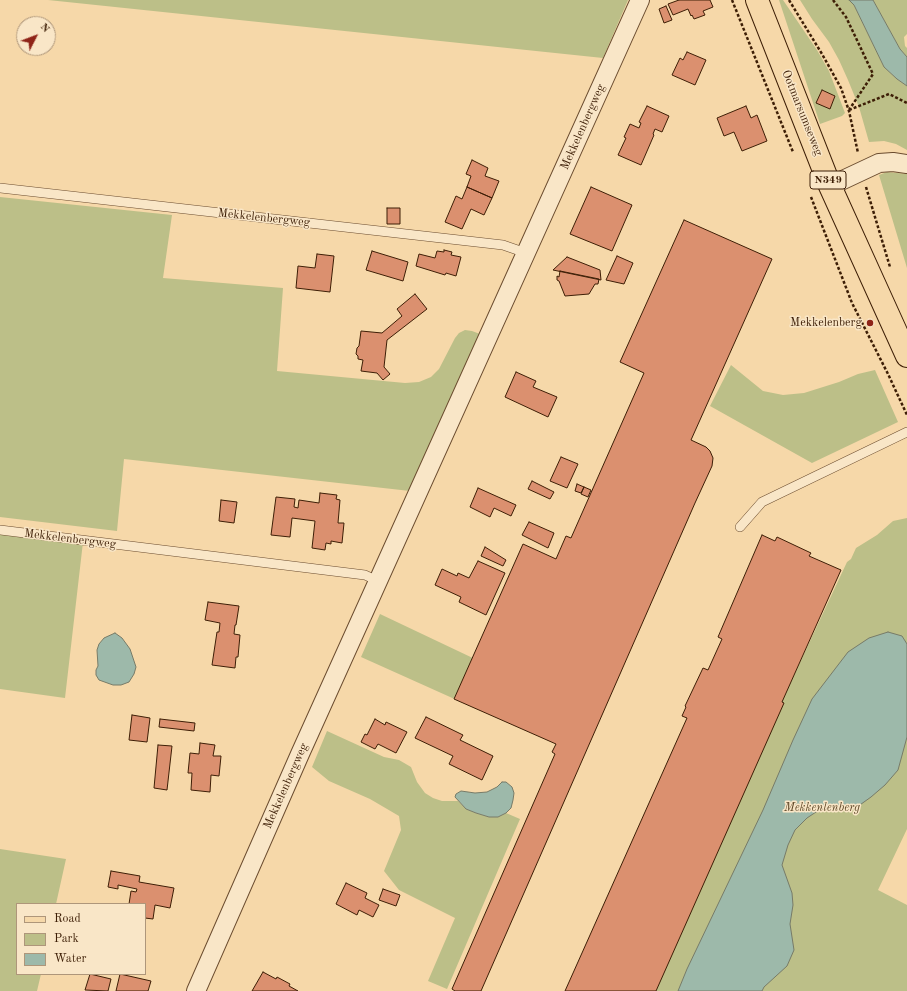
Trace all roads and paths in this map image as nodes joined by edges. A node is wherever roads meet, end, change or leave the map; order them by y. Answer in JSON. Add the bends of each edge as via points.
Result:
{"nodes":[{"id":1,"x":640,"y":0,"type":"edge"},
{"id":2,"x":758,"y":0,"type":"edge"},
{"id":3,"x":789,"y":0,"type":"edge"},
{"id":4,"x":833,"y":0,"type":"edge"},
{"id":5,"x":907,"y":103,"type":"edge"},
{"id":6,"x":849,"y":111,"type":"junction"},
{"id":7,"x":907,"y":164,"type":"edge"},
{"id":8,"x":862,"y":171,"type":"junction"},
{"id":9,"x":830,"y":186,"type":"junction"},
{"id":10,"x":0,"y":188,"type":"edge"},
{"id":11,"x":526,"y":253,"type":"junction"},
{"id":12,"x":893,"y":272,"type":"dead end"},
{"id":13,"x":907,"y":356,"type":"edge"},
{"id":14,"x":907,"y":432,"type":"edge"},
{"id":15,"x":740,"y":527,"type":"dead end"},
{"id":16,"x":0,"y":530,"type":"edge"},
{"id":17,"x":378,"y":581,"type":"junction"},
{"id":18,"x":196,"y":991,"type":"edge"}],
"edges":[{"from":1,"to":11,"type":"street","name":"Mekkelenbergweg"},
{"from":2,"to":9,"type":"main road","name":"Ootmarsumseweg","number":"N349"},
{"from":3,"to":6,"type":"path","via":[[841,88]]},
{"from":4,"to":6,"type":"path","via":[[846,17],[873,74]]},
{"from":5,"to":6,"type":"path","via":[[888,94]]},
{"from":6,"to":8,"type":"path"},
{"from":7,"to":8,"type":"street","via":[[879,163]]},
{"from":8,"to":9,"type":"street"},
{"from":8,"to":12,"type":"path"},
{"from":9,"to":13,"type":"main road","name":"Ootmarsumseweg","number":"N349"},
{"from":10,"to":11,"type":"lane","name":"Mekkelenbergweg","via":[[504,245]]},
{"from":11,"to":17,"type":"street","name":"Mekkelenbergweg"},
{"from":14,"to":15,"type":"lane","via":[[762,502]]},
{"from":16,"to":17,"type":"lane","name":"Mekkelenbergweg","via":[[365,576]]},
{"from":17,"to":18,"type":"street","name":"Mekkelenbergweg"}]}
